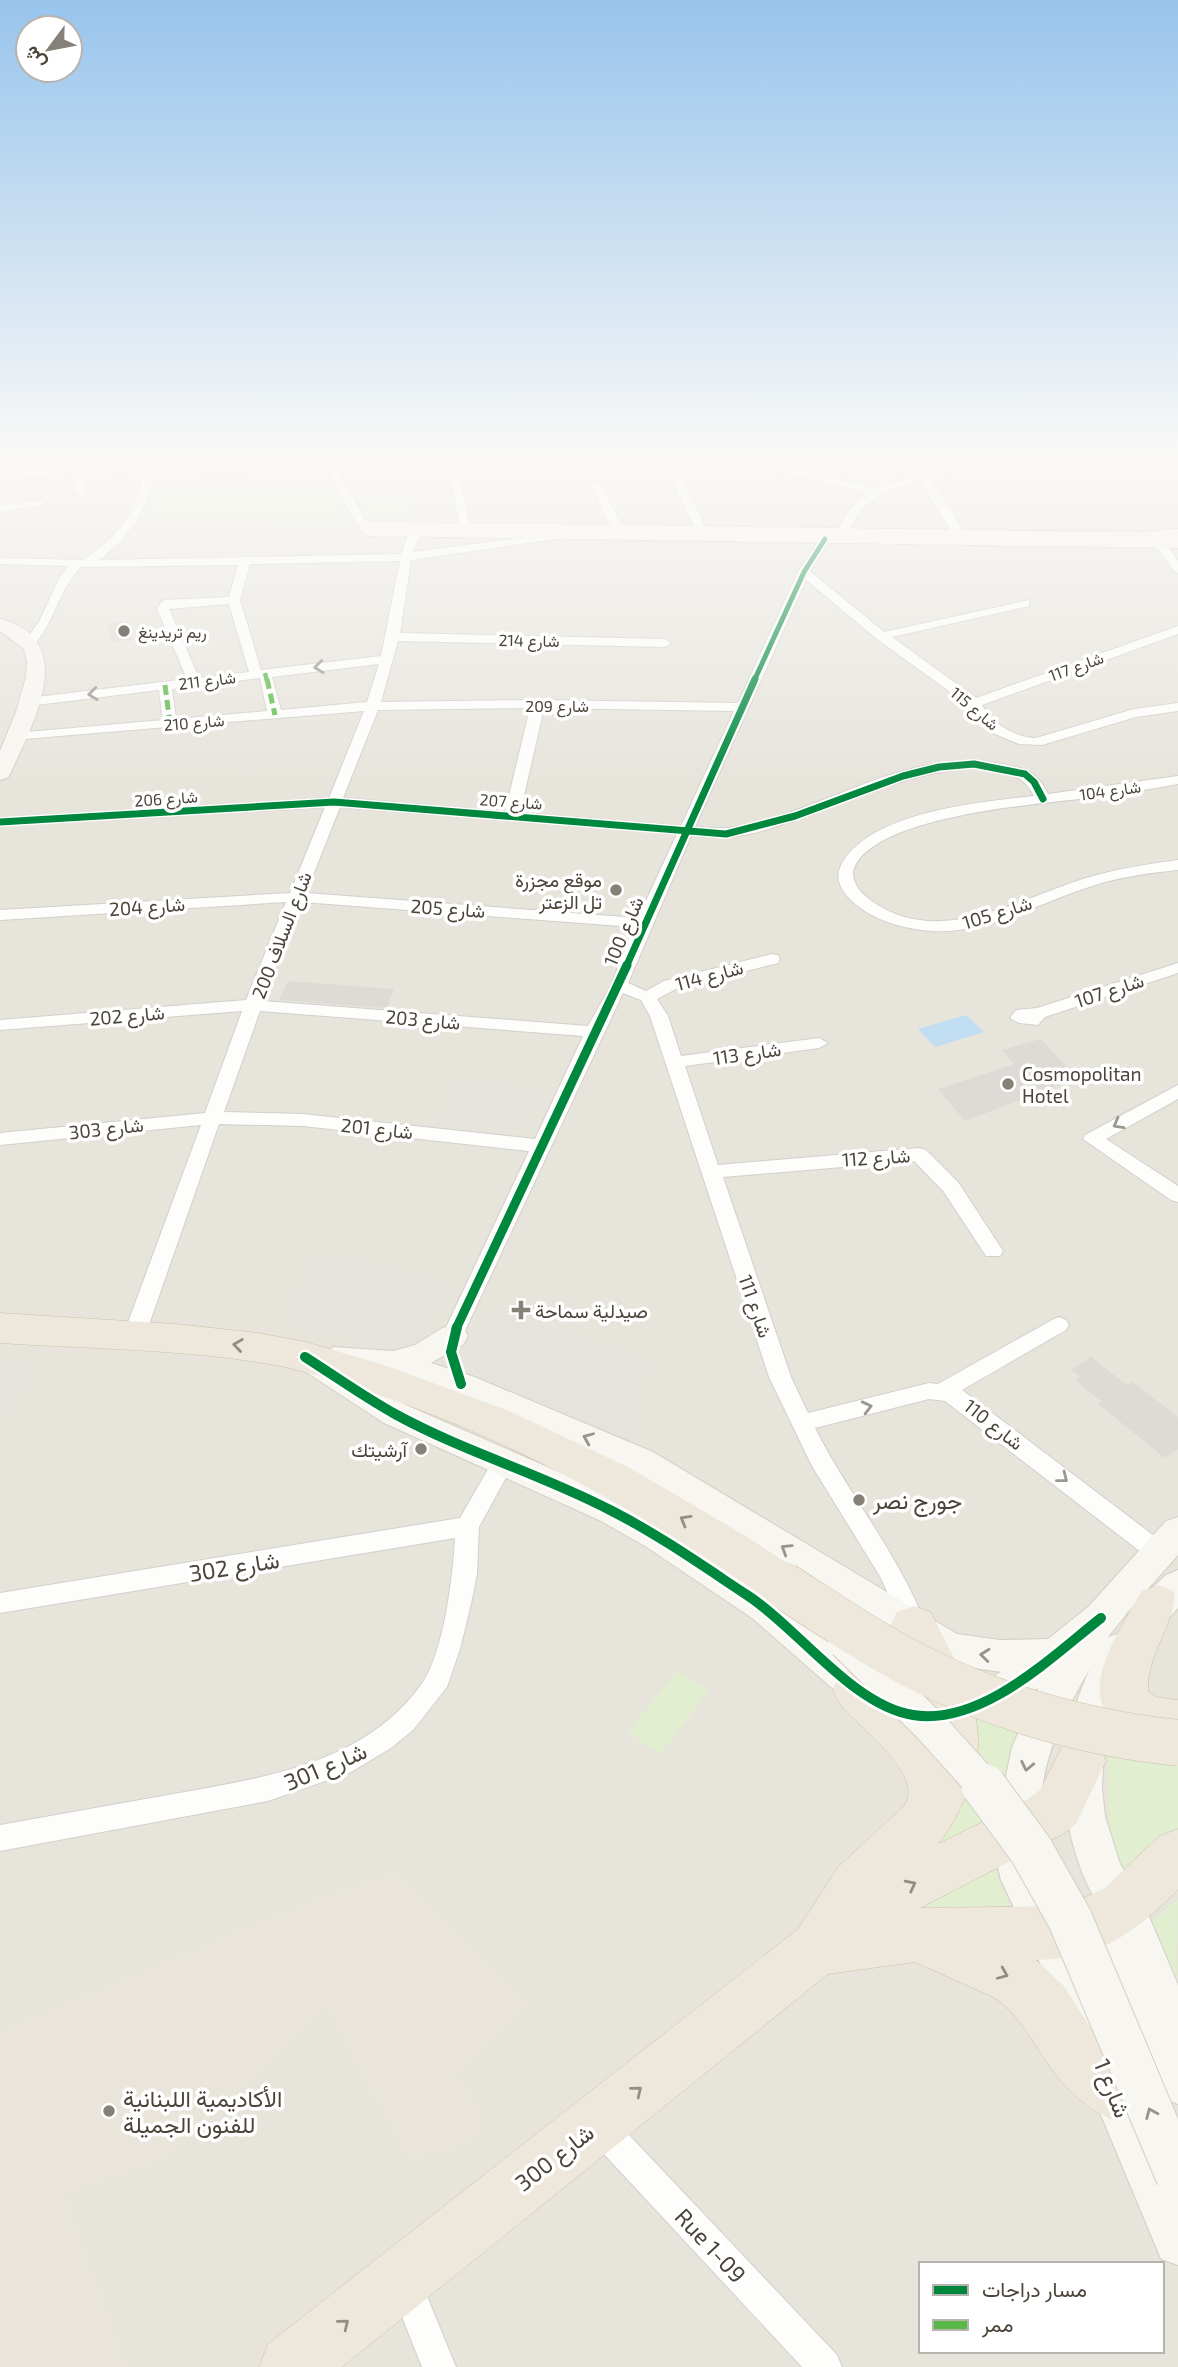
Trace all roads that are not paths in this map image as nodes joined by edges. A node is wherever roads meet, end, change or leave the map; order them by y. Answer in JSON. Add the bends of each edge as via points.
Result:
{"nodes":[{"id":1,"x":82,"y":564,"type":"edge"},
{"id":2,"x":244,"y":564,"type":"edge"},
{"id":3,"x":405,"y":564,"type":"edge"},
{"id":4,"x":809,"y":564,"type":"edge"},
{"id":5,"x":804,"y":572,"type":"junction"},
{"id":6,"x":234,"y":600,"type":"junction"},
{"id":7,"x":1025,"y":603,"type":"dead end"},
{"id":8,"x":0,"y":624,"type":"edge"},
{"id":9,"x":1178,"y":630,"type":"edge"},
{"id":10,"x":0,"y":636,"type":"edge"},
{"id":11,"x":881,"y":636,"type":"junction"},
{"id":12,"x":393,"y":637,"type":"junction"},
{"id":13,"x":29,"y":643,"type":"junction"},
{"id":14,"x":665,"y":643,"type":"dead end"},
{"id":15,"x":387,"y":659,"type":"junction"},
{"id":16,"x":260,"y":674,"type":"junction"},
{"id":17,"x":194,"y":681,"type":"junction"},
{"id":18,"x":165,"y":685,"type":"junction"},
{"id":19,"x":28,"y":702,"type":"junction"},
{"id":20,"x":974,"y":703,"type":"junction"},
{"id":21,"x":538,"y":704,"type":"junction"},
{"id":22,"x":373,"y":706,"type":"junction"},
{"id":23,"x":741,"y":707,"type":"junction"},
{"id":24,"x":1178,"y":707,"type":"edge"},
{"id":25,"x":275,"y":715,"type":"junction"},
{"id":26,"x":170,"y":724,"type":"junction"},
{"id":27,"x":8,"y":733,"type":"edge"},
{"id":28,"x":0,"y":774,"type":"edge"},
{"id":29,"x":1178,"y":780,"type":"edge"},
{"id":30,"x":1043,"y":799,"type":"junction"},
{"id":31,"x":334,"y":802,"type":"junction"},
{"id":32,"x":512,"y":816,"type":"junction"},
{"id":33,"x":0,"y":822,"type":"edge"},
{"id":34,"x":687,"y":829,"type":"junction"},
{"id":35,"x":1178,"y":865,"type":"edge"},
{"id":36,"x":295,"y":897,"type":"junction"},
{"id":37,"x":0,"y":915,"type":"edge"},
{"id":38,"x":644,"y":923,"type":"junction"},
{"id":39,"x":772,"y":959,"type":"dead end"},
{"id":40,"x":1178,"y":968,"type":"edge"},
{"id":41,"x":619,"y":985,"type":"junction"},
{"id":42,"x":648,"y":997,"type":"junction"},
{"id":43,"x":253,"y":1005,"type":"junction"},
{"id":44,"x":1039,"y":1013,"type":"dead end"},
{"id":45,"x":0,"y":1025,"type":"edge"},
{"id":46,"x":594,"y":1032,"type":"junction"},
{"id":47,"x":819,"y":1043,"type":"dead end"},
{"id":48,"x":674,"y":1062,"type":"junction"},
{"id":49,"x":1178,"y":1091,"type":"edge"},
{"id":50,"x":213,"y":1118,"type":"junction"},
{"id":51,"x":0,"y":1139,"type":"edge"},
{"id":52,"x":542,"y":1146,"type":"junction"},
{"id":53,"x":711,"y":1172,"type":"junction"},
{"id":54,"x":1178,"y":1195,"type":"edge"},
{"id":55,"x":993,"y":1251,"type":"dead end"},
{"id":56,"x":1059,"y":1325,"type":"dead end"},
{"id":57,"x":0,"y":1328,"type":"edge"},
{"id":58,"x":134,"y":1336,"type":"junction"},
{"id":59,"x":453,"y":1336,"type":"junction"},
{"id":60,"x":305,"y":1357,"type":"junction"},
{"id":61,"x":404,"y":1377,"type":"junction"},
{"id":62,"x":461,"y":1384,"type":"junction"},
{"id":63,"x":943,"y":1391,"type":"junction"},
{"id":64,"x":801,"y":1423,"type":"junction"},
{"id":65,"x":503,"y":1462,"type":"junction"},
{"id":66,"x":467,"y":1526,"type":"junction"},
{"id":67,"x":1168,"y":1542,"type":"edge"},
{"id":68,"x":783,"y":1585,"type":"junction"},
{"id":69,"x":1168,"y":1595,"type":"edge"},
{"id":70,"x":0,"y":1603,"type":"edge"},
{"id":71,"x":1101,"y":1619,"type":"junction"},
{"id":72,"x":914,"y":1626,"type":"junction"},
{"id":73,"x":1053,"y":1654,"type":"junction"},
{"id":74,"x":857,"y":1689,"type":"junction"},
{"id":75,"x":953,"y":1712,"type":"junction"},
{"id":76,"x":1178,"y":1722,"type":"edge"},
{"id":77,"x":1178,"y":1743,"type":"edge"},
{"id":78,"x":1081,"y":1761,"type":"junction"},
{"id":79,"x":933,"y":1810,"type":"junction"},
{"id":80,"x":1018,"y":1832,"type":"junction"},
{"id":81,"x":0,"y":1838,"type":"edge"},
{"id":82,"x":1178,"y":1854,"type":"edge"},
{"id":83,"x":1124,"y":1906,"type":"junction"},
{"id":84,"x":828,"y":1932,"type":"junction"},
{"id":85,"x":919,"y":1936,"type":"junction"},
{"id":86,"x":1056,"y":1950,"type":"junction"},
{"id":87,"x":1178,"y":2038,"type":"edge"},
{"id":88,"x":1178,"y":2082,"type":"edge"},
{"id":89,"x":1113,"y":2091,"type":"junction"},
{"id":90,"x":597,"y":2123,"type":"junction"},
{"id":91,"x":1178,"y":2176,"type":"edge"},
{"id":92,"x":1178,"y":2242,"type":"edge"},
{"id":93,"x":402,"y":2277,"type":"junction"},
{"id":94,"x":291,"y":2367,"type":"edge"},
{"id":95,"x":439,"y":2367,"type":"edge"},
{"id":96,"x":825,"y":2367,"type":"edge"}],
"edges":[{"from":1,"to":13,"type":"street","via":[[66,576],[43,630]]},
{"from":2,"to":6,"type":"street"},
{"from":3,"to":12,"type":"street","name":"200 شارع السلاف"},
{"from":4,"to":5,"type":"street","name":"شارع 100"},
{"from":5,"to":11,"type":"street","name":"شارع 115"},
{"from":5,"to":23,"type":"street","name":"شارع 100"},
{"from":6,"to":16,"type":"street"},
{"from":6,"to":17,"type":"street","via":[[166,604],[163,609]]},
{"from":7,"to":11,"type":"street"},
{"from":8,"to":13,"type":"street"},
{"from":9,"to":20,"type":"street","name":"شارع 117"},
{"from":10,"to":27,"type":"street","via":[[16,650],[20,666]]},
{"from":11,"to":20,"type":"street","name":"شارع 115"},
{"from":12,"to":14,"type":"street","name":"شارع 214"},
{"from":12,"to":15,"type":"street","name":"200 شارع السلاف"},
{"from":13,"to":19,"type":"street","via":[[36,668]]},
{"from":15,"to":16,"type":"street","name":"شارع 211","one_way":true},
{"from":15,"to":22,"type":"street","name":"200 شارع السلاف"},
{"from":16,"to":17,"type":"street","name":"شارع 211"},
{"from":16,"to":25,"type":"street"},
{"from":17,"to":18,"type":"street","name":"شارع 211"},
{"from":18,"to":19,"type":"street","name":"شارع 211","one_way":true},
{"from":18,"to":26,"type":"street"},
{"from":19,"to":27,"type":"street"},
{"from":20,"to":24,"type":"street","name":"شارع 115","via":[[990,723],[1029,743],[1134,713]]},
{"from":21,"to":22,"type":"street","name":"شارع 209"},
{"from":21,"to":23,"type":"street","name":"شارع 209"},
{"from":21,"to":32,"type":"street"},
{"from":22,"to":25,"type":"street","name":"شارع 210"},
{"from":22,"to":31,"type":"street","name":"200 شارع السلاف"},
{"from":23,"to":34,"type":"street","name":"شارع 100"},
{"from":25,"to":26,"type":"street","name":"شارع 210"},
{"from":26,"to":27,"type":"street","name":"شارع 210"},
{"from":27,"to":28,"type":"street"},
{"from":29,"to":30,"type":"street","name":"شارع 104"},
{"from":30,"to":34,"type":"street","name":"شارع 207","via":[[1033,779],[1023,773],[972,764],[905,775],[746,832]]},
{"from":30,"to":35,"type":"street","name":"شارع 105","via":[[959,811],[893,831],[850,858],[846,883],[869,908],[890,917],[940,926],[964,925],[1105,876]]},
{"from":31,"to":32,"type":"street","name":"شارع 207"},
{"from":31,"to":33,"type":"street","name":"شارع 206"},
{"from":31,"to":36,"type":"street","name":"200 شارع السلاف"},
{"from":32,"to":34,"type":"street","name":"شارع 207"},
{"from":34,"to":38,"type":"street","name":"شارع 100"},
{"from":36,"to":37,"type":"street","name":"شارع 204"},
{"from":36,"to":38,"type":"street","name":"شارع 205"},
{"from":36,"to":43,"type":"street","name":"200 شارع السلاف"},
{"from":38,"to":41,"type":"street","name":"شارع 100"},
{"from":39,"to":42,"type":"street","name":"شارع 114","via":[[670,985]]},
{"from":40,"to":44,"type":"street","name":"شارع 107"},
{"from":41,"to":42,"type":"street"},
{"from":41,"to":46,"type":"street","name":"شارع 100"},
{"from":42,"to":48,"type":"street","name":"شارع 111"},
{"from":43,"to":45,"type":"street","name":"شارع 202"},
{"from":43,"to":46,"type":"street","name":"شارع 203"},
{"from":43,"to":50,"type":"street","name":"200 شارع السلاف"},
{"from":46,"to":52,"type":"street","name":"شارع 100"},
{"from":47,"to":48,"type":"street","name":"شارع 113"},
{"from":48,"to":53,"type":"street","name":"شارع 111"},
{"from":49,"to":54,"type":"street","one_way":true,"via":[[1092,1139]]},
{"from":50,"to":51,"type":"street","name":"شارع 303"},
{"from":50,"to":52,"type":"street","name":"شارع 201","via":[[303,1120]]},
{"from":50,"to":58,"type":"street","name":"200 شارع السلاف"},
{"from":52,"to":59,"type":"street","name":"شارع 100"},
{"from":53,"to":55,"type":"street","name":"شارع 112","via":[[919,1154],[951,1187]]},
{"from":53,"to":64,"type":"street","name":"شارع 111","via":[[780,1377]]},
{"from":56,"to":63,"type":"street"},
{"from":57,"to":58,"type":"highway"},
{"from":60,"to":58,"type":"highway","one_way":true,"via":[[237,1344]]},
{"from":59,"to":61,"type":"street","via":[[426,1353]]},
{"from":59,"to":62,"type":"street","via":[[451,1352]]},
{"from":60,"to":61,"type":"highway"},
{"from":60,"to":65,"type":"street","via":[[395,1414]]},
{"from":61,"to":62,"type":"street"},
{"from":68,"to":61,"type":"highway","one_way":true,"via":[[719,1539],[615,1480]]},
{"from":72,"to":62,"type":"street","one_way":true,"via":[[641,1461]]},
{"from":64,"to":63,"type":"street","name":"شارع 110","one_way":true},
{"from":63,"to":67,"type":"street","name":"شارع 110","one_way":true,"via":[[957,1396]]},
{"from":64,"to":72,"type":"street","name":"شارع 111","via":[[904,1596]]},
{"from":65,"to":66,"type":"street"},
{"from":65,"to":74,"type":"street","via":[[611,1510],[702,1563],[765,1606]]},
{"from":66,"to":70,"type":"street","name":"شارع 302"},
{"from":66,"to":81,"type":"street","name":"شارع 301","via":[[459,1604],[434,1687],[382,1740],[342,1762],[268,1789]]},
{"from":67,"to":71,"type":"street"},
{"from":68,"to":77,"type":"highway","bridge":true,"via":[[867,1640],[958,1686],[1081,1725]]},
{"from":91,"to":68,"type":"street","one_way":true,"bridge":true,"via":[[1076,1933],[1041,1866],[946,1743]]},
{"from":69,"to":76,"type":"highway","via":[[1129,1656],[1121,1691],[1136,1713]]},
{"from":69,"to":78,"type":"street","via":[[1131,1631],[1104,1675],[1090,1709]]},
{"from":71,"to":73,"type":"street"},
{"from":71,"to":80,"type":"street","name":"شارع 1","one_way":true,"via":[[1055,1691],[1035,1737],[1020,1799]]},
{"from":73,"to":72,"type":"street","one_way":true,"via":[[969,1653],[948,1647]]},
{"from":72,"to":75,"type":"highway"},
{"from":73,"to":75,"type":"street","via":[[1009,1689]]},
{"from":74,"to":75,"type":"street","via":[[880,1704],[913,1715]]},
{"from":74,"to":79,"type":"highway","via":[[924,1763],[934,1785]]},
{"from":75,"to":79,"type":"highway","via":[[954,1766]]},
{"from":78,"to":80,"type":"highway","via":[[1058,1807]]},
{"from":78,"to":83,"type":"street","via":[[1090,1831],[1104,1874]]},
{"from":79,"to":84,"type":"highway","via":[[916,1833],[852,1888]]},
{"from":84,"to":80,"type":"highway","one_way":true},
{"from":80,"to":86,"type":"street","name":"شارع 1","via":[[1016,1859],[1021,1880]]},
{"from":82,"to":83,"type":"highway"},
{"from":83,"to":86,"type":"highway","via":[[1066,1933]]},
{"from":83,"to":87,"type":"street"},
{"from":84,"to":85,"type":"highway"},
{"from":90,"to":84,"type":"highway","name":"شارع 300","one_way":true},
{"from":85,"to":86,"type":"highway"},
{"from":85,"to":89,"type":"highway","one_way":true,"via":[[1023,1984],[1044,2006],[1072,2050]]},
{"from":86,"to":88,"type":"street","via":[[1100,1943],[1116,1949]]},
{"from":86,"to":89,"type":"street","name":"شارع 1"},
{"from":89,"to":92,"type":"street","name":"شارع 1"},
{"from":90,"to":93,"type":"highway","name":"شارع 300"},
{"from":90,"to":96,"type":"street","name":"Rue 1-09"},
{"from":94,"to":93,"type":"highway","name":"شارع 300","one_way":true},
{"from":93,"to":95,"type":"street"}]}
